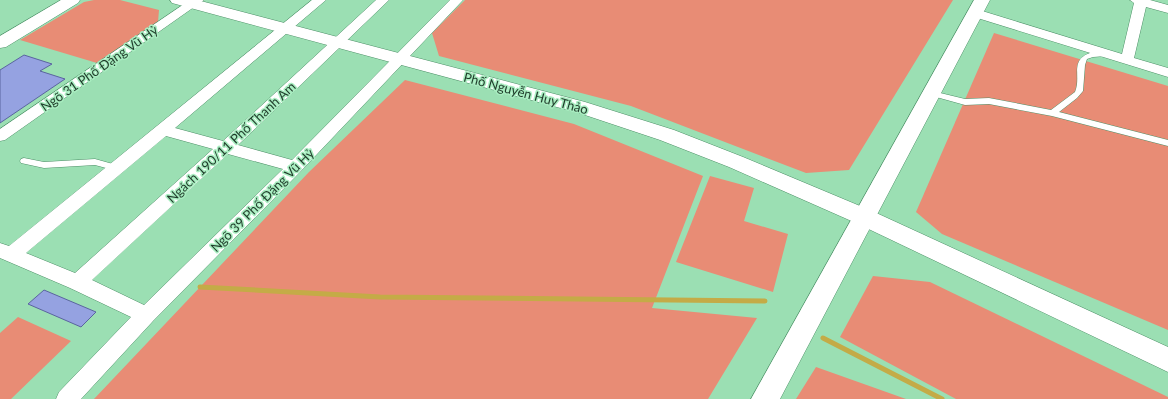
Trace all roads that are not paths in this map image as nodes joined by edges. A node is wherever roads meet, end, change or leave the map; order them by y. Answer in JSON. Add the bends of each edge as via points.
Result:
{"nodes":[{"id":1,"x":72,"y":0,"type":"edge"},
{"id":2,"x":320,"y":0,"type":"edge"},
{"id":3,"x":383,"y":0,"type":"edge"},
{"id":4,"x":456,"y":0,"type":"edge"},
{"id":5,"x":189,"y":1,"type":"edge"},
{"id":6,"x":1138,"y":1,"type":"edge"},
{"id":7,"x":978,"y":6,"type":"edge"},
{"id":8,"x":1168,"y":9,"type":"edge"},
{"id":9,"x":285,"y":29,"type":"junction"},
{"id":10,"x":337,"y":42,"type":"junction"},
{"id":11,"x":0,"y":43,"type":"edge"},
{"id":12,"x":1108,"y":54,"type":"junction"},
{"id":13,"x":400,"y":59,"type":"junction"},
{"id":14,"x":1127,"y":60,"type":"junction"},
{"id":15,"x":1168,"y":73,"type":"edge"},
{"id":16,"x":932,"y":93,"type":"junction"},
{"id":17,"x":1052,"y":113,"type":"junction"},
{"id":18,"x":164,"y":130,"type":"junction"},
{"id":19,"x":0,"y":136,"type":"edge"},
{"id":20,"x":1168,"y":143,"type":"edge"},
{"id":21,"x":226,"y":147,"type":"junction"},
{"id":22,"x":24,"y":161,"type":"dead end"},
{"id":23,"x":295,"y":166,"type":"junction"},
{"id":24,"x":117,"y":168,"type":"junction"},
{"id":25,"x":864,"y":217,"type":"junction"},
{"id":26,"x":6,"y":252,"type":"edge"},
{"id":27,"x":78,"y":282,"type":"junction"},
{"id":28,"x":146,"y":315,"type":"junction"},
{"id":29,"x":1168,"y":360,"type":"edge"},
{"id":30,"x":67,"y":399,"type":"edge"},
{"id":31,"x":765,"y":399,"type":"edge"}],
"edges":[{"from":1,"to":11,"type":"street"},
{"from":2,"to":9,"type":"street"},
{"from":3,"to":10,"type":"street","name":"Ngách 190/11 Phố Thanh Am"},
{"from":4,"to":13,"type":"street","name":"Ngõ 39 Phố Đặng Vũ Hỷ"},
{"from":5,"to":9,"type":"street","name":"Phố Nguyễn Huy Thảo"},
{"from":5,"to":19,"type":"street","name":"Ngõ 31 Phố Đặng Vũ Hỷ"},
{"from":6,"to":8,"type":"street"},
{"from":6,"to":14,"type":"street"},
{"from":7,"to":12,"type":"street"},
{"from":7,"to":16,"type":"street"},
{"from":9,"to":10,"type":"street","name":"Phố Nguyễn Huy Thảo"},
{"from":9,"to":18,"type":"street"},
{"from":10,"to":13,"type":"street","name":"Phố Nguyễn Huy Thảo"},
{"from":10,"to":21,"type":"street","name":"Ngách 190/11 Phố Thanh Am"},
{"from":12,"to":14,"type":"street"},
{"from":12,"to":17,"type":"lane","via":[[1090,54],[1085,57],[1080,68],[1078,93]]},
{"from":13,"to":23,"type":"street","name":"Ngõ 39 Phố Đặng Vũ Hỷ"},
{"from":13,"to":25,"type":"street","name":"Phố Nguyễn Huy Thảo","via":[[585,108],[667,135]]},
{"from":14,"to":15,"type":"street"},
{"from":16,"to":17,"type":"lane","via":[[965,102],[989,101]]},
{"from":16,"to":25,"type":"street"},
{"from":17,"to":20,"type":"lane"},
{"from":18,"to":21,"type":"street"},
{"from":18,"to":24,"type":"street"},
{"from":21,"to":23,"type":"street"},
{"from":21,"to":27,"type":"street","name":"Ngách 190/11 Phố Thanh Am"},
{"from":22,"to":24,"type":"lane","via":[[44,165],[95,162]]},
{"from":23,"to":28,"type":"street","name":"Ngõ 39 Phố Đặng Vũ Hỷ"},
{"from":24,"to":26,"type":"street"},
{"from":25,"to":29,"type":"street","name":"Phố Nguyễn Huy Thảo"},
{"from":25,"to":31,"type":"street"},
{"from":26,"to":27,"type":"street"},
{"from":27,"to":28,"type":"street"},
{"from":28,"to":30,"type":"street","name":"Ngõ 39 Phố Đặng Vũ Hỷ"}]}
